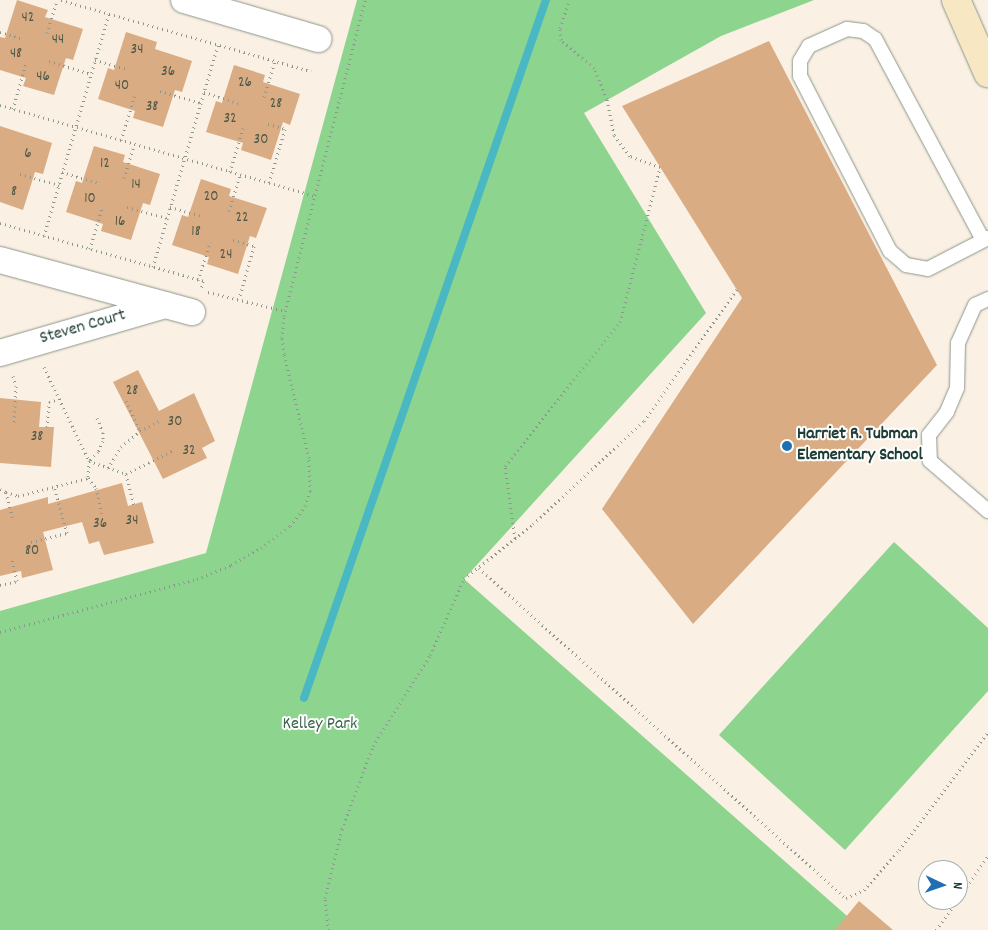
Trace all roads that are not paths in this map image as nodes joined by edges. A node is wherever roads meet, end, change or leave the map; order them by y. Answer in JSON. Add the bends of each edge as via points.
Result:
{"nodes":[{"id":1,"x":184,"y":0,"type":"edge"},
{"id":2,"x":956,"y":0,"type":"edge"},
{"id":3,"x":318,"y":39,"type":"dead end"},
{"id":4,"x":988,"y":73,"type":"edge"},
{"id":5,"x":986,"y":239,"type":"edge"},
{"id":6,"x":0,"y":260,"type":"edge"},
{"id":7,"x":988,"y":299,"type":"edge"},
{"id":8,"x":166,"y":305,"type":"junction"},
{"id":9,"x":192,"y":312,"type":"dead end"},
{"id":10,"x":0,"y":352,"type":"edge"},
{"id":11,"x":988,"y":511,"type":"edge"}],
"edges":[{"from":1,"to":3,"type":"street"},
{"from":2,"to":4,"type":"street"},
{"from":5,"to":5,"type":"lane","via":[[875,39],[863,31],[847,29],[808,46],[800,61],[800,76],[890,251],[906,265],[928,269]]},
{"from":6,"to":8,"type":"street","name":"Steven Court"},
{"from":7,"to":11,"type":"lane","via":[[975,305],[958,343],[957,388],[947,412],[929,435],[930,461]]},
{"from":8,"to":9,"type":"street","name":"Steven Court"},
{"from":8,"to":10,"type":"street","name":"Steven Court"}]}
